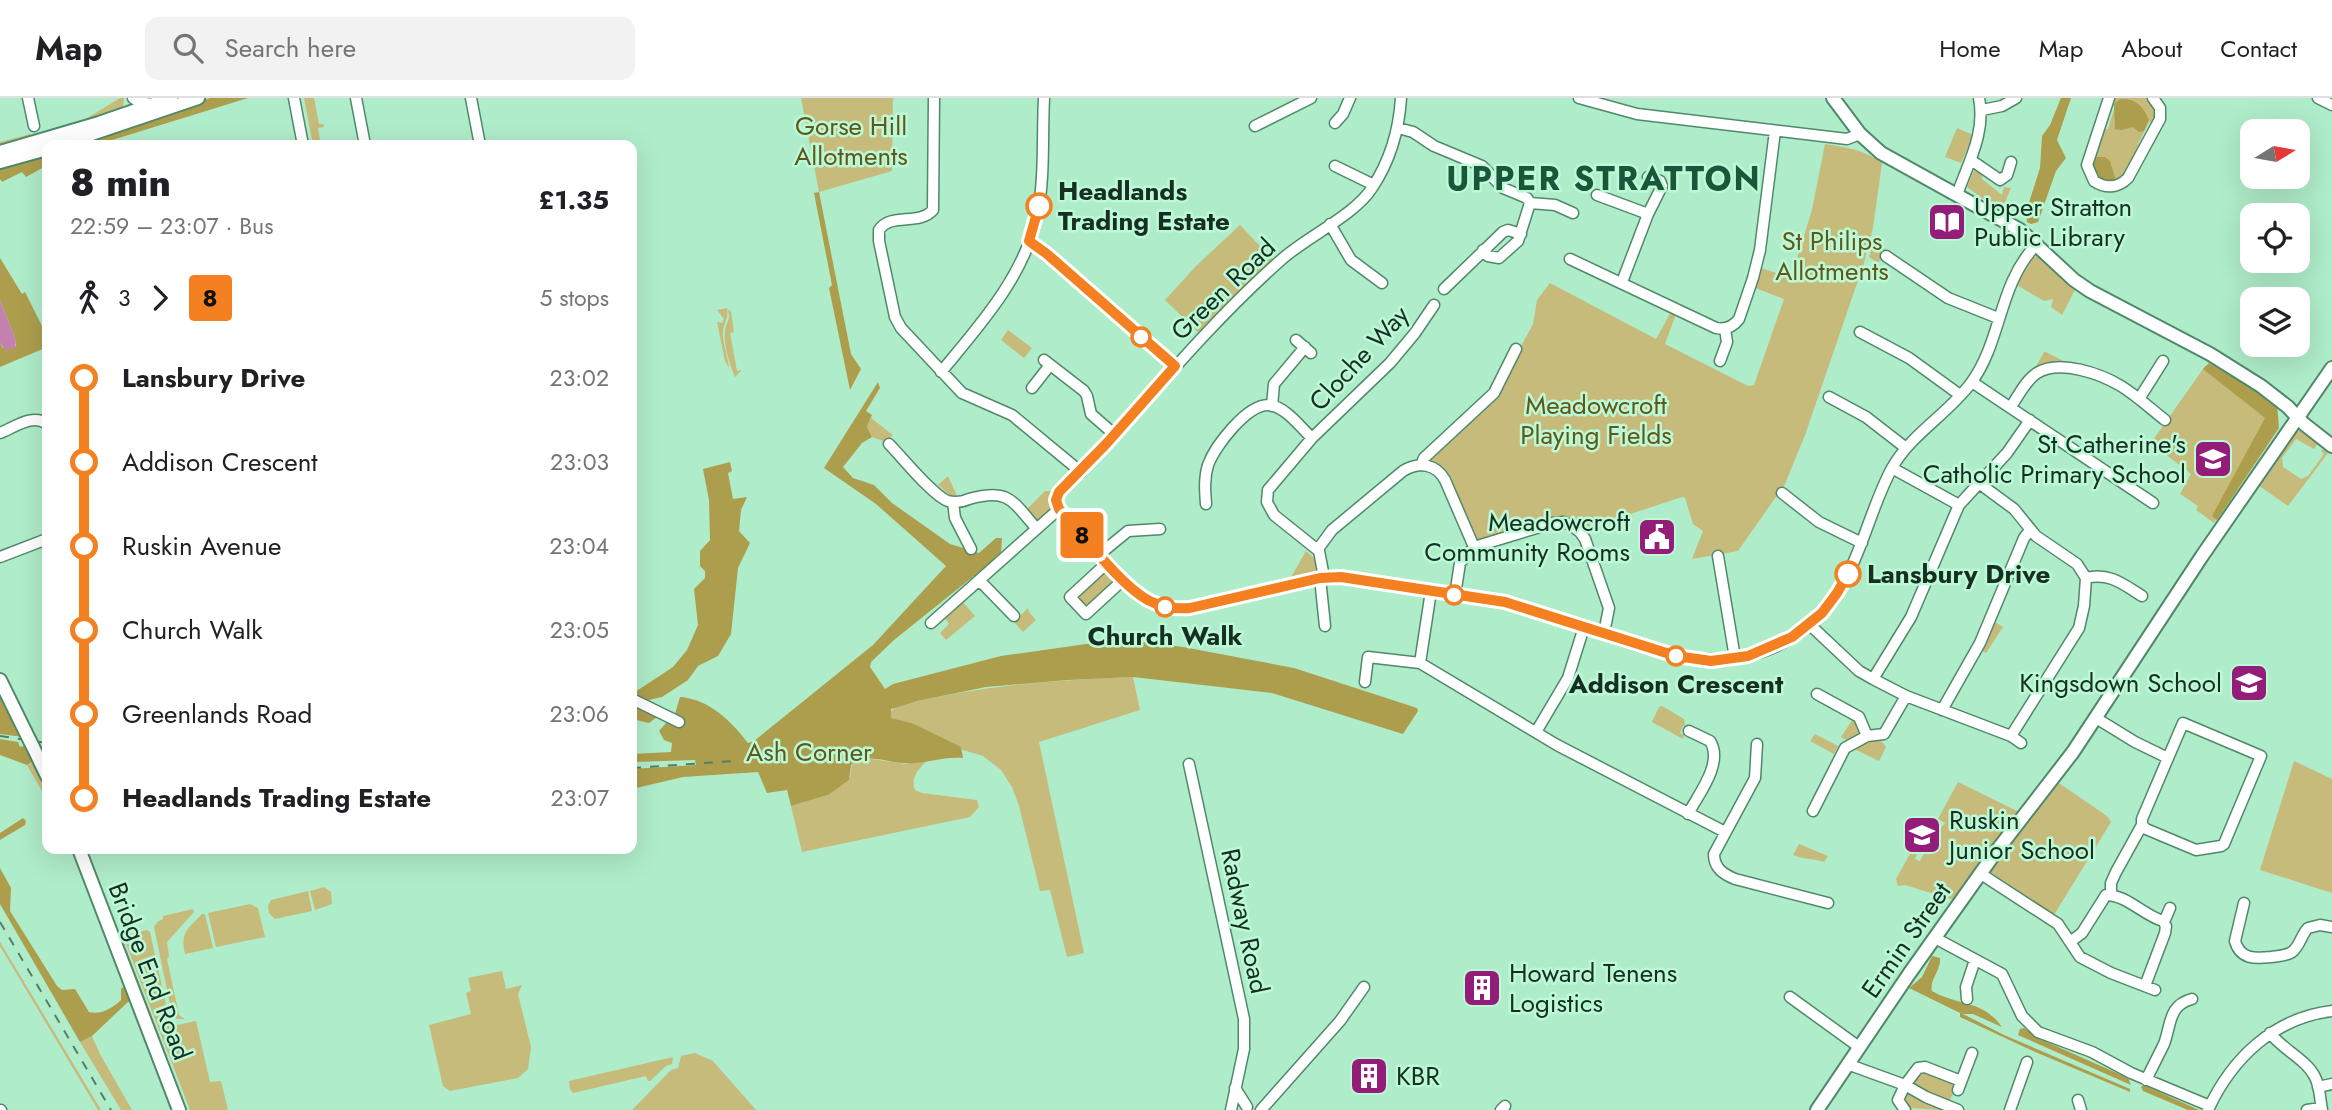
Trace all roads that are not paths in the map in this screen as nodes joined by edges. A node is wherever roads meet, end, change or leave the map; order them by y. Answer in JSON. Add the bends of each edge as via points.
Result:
{"nodes":[{"id":1,"x":28,"y":98,"type":"edge"},
{"id":2,"x":131,"y":98,"type":"edge"},
{"id":3,"x":171,"y":98,"type":"edge"},
{"id":4,"x":198,"y":98,"type":"edge"},
{"id":5,"x":356,"y":98,"type":"edge"},
{"id":6,"x":471,"y":98,"type":"edge"},
{"id":7,"x":934,"y":98,"type":"edge"},
{"id":8,"x":1044,"y":98,"type":"edge"},
{"id":9,"x":1311,"y":98,"type":"edge"},
{"id":10,"x":1350,"y":98,"type":"edge"},
{"id":11,"x":1401,"y":98,"type":"edge"},
{"id":12,"x":1578,"y":98,"type":"edge"},
{"id":13,"x":1833,"y":98,"type":"edge"},
{"id":14,"x":1979,"y":98,"type":"edge"},
{"id":15,"x":2016,"y":98,"type":"edge"},
{"id":16,"x":2109,"y":98,"type":"edge"},
{"id":17,"x":2153,"y":98,"type":"edge"},
{"id":18,"x":293,"y":100,"type":"edge"},
{"id":19,"x":1602,"y":101,"type":"edge"},
{"id":20,"x":153,"y":104,"type":"junction"},
{"id":21,"x":1982,"y":110,"type":"junction"},
{"id":22,"x":121,"y":116,"type":"junction"},
{"id":23,"x":1335,"y":123,"type":"dead end"},
{"id":24,"x":34,"y":126,"type":"dead end"},
{"id":25,"x":1255,"y":126,"type":"dead end"},
{"id":26,"x":1398,"y":128,"type":"junction"},
{"id":27,"x":1775,"y":131,"type":"junction"},
{"id":28,"x":1860,"y":134,"type":"junction"},
{"id":29,"x":75,"y":140,"type":"edge"},
{"id":30,"x":302,"y":140,"type":"edge"},
{"id":31,"x":364,"y":140,"type":"edge"},
{"id":32,"x":480,"y":140,"type":"edge"},
{"id":33,"x":42,"y":150,"type":"edge"},
{"id":34,"x":0,"y":152,"type":"edge"},
{"id":35,"x":1971,"y":160,"type":"junction"},
{"id":36,"x":0,"y":162,"type":"edge"},
{"id":37,"x":2011,"y":162,"type":"dead end"},
{"id":38,"x":1335,"y":166,"type":"dead end"},
{"id":39,"x":1648,"y":177,"type":"dead end"},
{"id":40,"x":1374,"y":185,"type":"junction"},
{"id":41,"x":1597,"y":195,"type":"dead end"},
{"id":42,"x":1957,"y":195,"type":"junction"},
{"id":43,"x":1530,"y":203,"type":"junction"},
{"id":44,"x":1573,"y":212,"type":"dead end"},
{"id":45,"x":1648,"y":214,"type":"junction"},
{"id":46,"x":1330,"y":224,"type":"junction"},
{"id":47,"x":1521,"y":234,"type":"junction"},
{"id":48,"x":1029,"y":241,"type":"junction"},
{"id":49,"x":2036,"y":245,"type":"junction"},
{"id":50,"x":1483,"y":250,"type":"junction"},
{"id":51,"x":1886,"y":256,"type":"dead end"},
{"id":52,"x":1570,"y":259,"type":"dead end"},
{"id":53,"x":1622,"y":282,"type":"junction"},
{"id":54,"x":1382,"y":283,"type":"dead end"},
{"id":55,"x":1444,"y":289,"type":"dead end"},
{"id":56,"x":1434,"y":304,"type":"dead end"},
{"id":57,"x":1998,"y":318,"type":"junction"},
{"id":58,"x":1725,"y":329,"type":"junction"},
{"id":59,"x":1860,"y":332,"type":"dead end"},
{"id":60,"x":1304,"y":347,"type":"dead end"},
{"id":61,"x":1516,"y":349,"type":"dead end"},
{"id":62,"x":1720,"y":361,"type":"dead end"},
{"id":63,"x":2163,"y":361,"type":"dead end"},
{"id":64,"x":1175,"y":366,"type":"junction"},
{"id":65,"x":2332,"y":368,"type":"edge"},
{"id":66,"x":941,"y":372,"type":"junction"},
{"id":67,"x":1972,"y":382,"type":"junction"},
{"id":68,"x":1032,"y":388,"type":"dead end"},
{"id":69,"x":1960,"y":395,"type":"junction"},
{"id":70,"x":1829,"y":397,"type":"dead end"},
{"id":71,"x":2139,"y":399,"type":"junction"},
{"id":72,"x":1272,"y":406,"type":"junction"},
{"id":73,"x":2011,"y":407,"type":"junction"},
{"id":74,"x":2297,"y":418,"type":"junction"},
{"id":75,"x":42,"y":420,"type":"edge"},
{"id":76,"x":2165,"y":420,"type":"dead end"},
{"id":77,"x":2030,"y":421,"type":"junction"},
{"id":78,"x":0,"y":433,"type":"edge"},
{"id":79,"x":1115,"y":435,"type":"junction"},
{"id":80,"x":1312,"y":438,"type":"junction"},
{"id":81,"x":889,"y":444,"type":"dead end"},
{"id":82,"x":2332,"y":446,"type":"edge"},
{"id":83,"x":1906,"y":448,"type":"junction"},
{"id":84,"x":1421,"y":465,"type":"junction"},
{"id":85,"x":1892,"y":468,"type":"junction"},
{"id":86,"x":1081,"y":472,"type":"junction"},
{"id":87,"x":1980,"y":484,"type":"junction"},
{"id":88,"x":1782,"y":493,"type":"dead end"},
{"id":89,"x":953,"y":502,"type":"junction"},
{"id":90,"x":2153,"y":503,"type":"dead end"},
{"id":91,"x":1206,"y":504,"type":"dead end"},
{"id":92,"x":1959,"y":505,"type":"junction"},
{"id":93,"x":1059,"y":509,"type":"junction"},
{"id":94,"x":1036,"y":528,"type":"junction"},
{"id":95,"x":1160,"y":529,"type":"dead end"},
{"id":96,"x":2030,"y":530,"type":"junction"},
{"id":97,"x":42,"y":541,"type":"edge"},
{"id":98,"x":1861,"y":543,"type":"junction"},
{"id":99,"x":1474,"y":547,"type":"junction"},
{"id":100,"x":971,"y":549,"type":"dead end"},
{"id":101,"x":1318,"y":549,"type":"junction"},
{"id":102,"x":1100,"y":554,"type":"junction"},
{"id":103,"x":1718,"y":556,"type":"dead end"},
{"id":104,"x":0,"y":557,"type":"edge"},
{"id":105,"x":1107,"y":563,"type":"junction"},
{"id":106,"x":1322,"y":577,"type":"junction"},
{"id":107,"x":2086,"y":578,"type":"junction"},
{"id":108,"x":979,"y":580,"type":"junction"},
{"id":109,"x":1123,"y":580,"type":"junction"},
{"id":110,"x":1431,"y":591,"type":"junction"},
{"id":111,"x":1455,"y":595,"type":"junction"},
{"id":112,"x":2142,"y":596,"type":"dead end"},
{"id":113,"x":1014,"y":616,"type":"dead end"},
{"id":114,"x":936,"y":623,"type":"dead end"},
{"id":115,"x":1809,"y":624,"type":"junction"},
{"id":116,"x":1325,"y":626,"type":"dead end"},
{"id":117,"x":1584,"y":626,"type":"junction"},
{"id":118,"x":1604,"y":633,"type":"junction"},
{"id":119,"x":1735,"y":658,"type":"junction"},
{"id":120,"x":1420,"y":663,"type":"junction"},
{"id":121,"x":1873,"y":679,"type":"junction"},
{"id":122,"x":0,"y":680,"type":"edge"},
{"id":123,"x":1365,"y":682,"type":"dead end"},
{"id":124,"x":1817,"y":694,"type":"dead end"},
{"id":125,"x":1906,"y":696,"type":"junction"},
{"id":126,"x":637,"y":701,"type":"edge"},
{"id":127,"x":1942,"y":710,"type":"junction"},
{"id":128,"x":2096,"y":718,"type":"junction"},
{"id":129,"x":679,"y":722,"type":"dead end"},
{"id":130,"x":1689,"y":731,"type":"dead end"},
{"id":131,"x":1536,"y":732,"type":"junction"},
{"id":132,"x":1867,"y":736,"type":"junction"},
{"id":133,"x":2011,"y":736,"type":"junction"},
{"id":134,"x":2021,"y":743,"type":"dead end"},
{"id":135,"x":1757,"y":744,"type":"dead end"},
{"id":136,"x":2168,"y":758,"type":"junction"},
{"id":137,"x":1189,"y":764,"type":"dead end"},
{"id":138,"x":42,"y":766,"type":"edge"},
{"id":139,"x":1813,"y":811,"type":"dead end"},
{"id":140,"x":1688,"y":814,"type":"junction"},
{"id":141,"x":2142,"y":825,"type":"junction"},
{"id":142,"x":1725,"y":832,"type":"junction"},
{"id":143,"x":81,"y":854,"type":"edge"},
{"id":144,"x":1981,"y":874,"type":"junction"},
{"id":145,"x":2110,"y":895,"type":"junction"},
{"id":146,"x":1828,"y":903,"type":"dead end"},
{"id":147,"x":2244,"y":903,"type":"dead end"},
{"id":148,"x":2170,"y":908,"type":"dead end"},
{"id":149,"x":2164,"y":922,"type":"junction"},
{"id":150,"x":2332,"y":927,"type":"edge"},
{"id":151,"x":1935,"y":938,"type":"junction"},
{"id":152,"x":2070,"y":942,"type":"junction"},
{"id":153,"x":1975,"y":960,"type":"junction"},
{"id":154,"x":1364,"y":987,"type":"dead end"},
{"id":155,"x":1963,"y":995,"type":"dead end"},
{"id":156,"x":1790,"y":997,"type":"dead end"},
{"id":157,"x":2192,"y":999,"type":"dead end"},
{"id":158,"x":2332,"y":1012,"type":"edge"},
{"id":159,"x":2270,"y":1033,"type":"junction"},
{"id":160,"x":1859,"y":1047,"type":"junction"},
{"id":161,"x":1972,"y":1053,"type":"dead end"},
{"id":162,"x":2027,"y":1062,"type":"dead end"},
{"id":163,"x":1847,"y":1064,"type":"junction"},
{"id":164,"x":2146,"y":1080,"type":"junction"},
{"id":165,"x":2332,"y":1084,"type":"edge"},
{"id":166,"x":1905,"y":1085,"type":"junction"},
{"id":167,"x":2318,"y":1087,"type":"junction"},
{"id":168,"x":1235,"y":1088,"type":"junction"},
{"id":169,"x":2209,"y":1108,"type":"edge"},
{"id":170,"x":1246,"y":1109,"type":"edge"},
{"id":171,"x":2322,"y":1109,"type":"edge"},
{"id":172,"x":178,"y":1110,"type":"edge"},
{"id":173,"x":1231,"y":1110,"type":"edge"},
{"id":174,"x":1261,"y":1110,"type":"edge"},
{"id":175,"x":1817,"y":1110,"type":"edge"},
{"id":176,"x":1905,"y":1110,"type":"edge"},
{"id":177,"x":1958,"y":1110,"type":"edge"},
{"id":178,"x":2010,"y":1110,"type":"edge"},
{"id":179,"x":2307,"y":1110,"type":"edge"}],
"edges":[{"from":1,"to":24,"type":"street"},
{"from":2,"to":20,"type":"street"},
{"from":2,"to":22,"type":"street"},
{"from":3,"to":20,"type":"main road"},
{"from":4,"to":29,"type":"main road"},
{"from":5,"to":31,"type":"street"},
{"from":6,"to":32,"type":"street"},
{"from":7,"to":66,"type":"street","via":[[933,210],[922,217],[885,223],[878,234],[897,323]]},
{"from":8,"to":48,"type":"street","via":[[1039,204]]},
{"from":9,"to":25,"type":"street"},
{"from":10,"to":23,"type":"street"},
{"from":11,"to":26,"type":"street","name":"Green Road"},
{"from":12,"to":19,"type":"street"},
{"from":13,"to":28,"type":"main road"},
{"from":14,"to":21,"type":"street"},
{"from":15,"to":21,"type":"street"},
{"from":16,"to":17,"type":"street","via":[[2087,165],[2094,181],[2109,186],[2128,178],[2159,121],[2160,108]]},
{"from":18,"to":30,"type":"street"},
{"from":19,"to":27,"type":"street","via":[[1637,114]]},
{"from":20,"to":22,"type":"main road"},
{"from":21,"to":35,"type":"street"},
{"from":22,"to":34,"type":"main road"},
{"from":26,"to":40,"type":"street","name":"Green Road"},
{"from":26,"to":43,"type":"street","via":[[1482,166],[1503,188]]},
{"from":27,"to":28,"type":"street","via":[[1847,139]]},
{"from":27,"to":58,"type":"street","via":[[1757,263],[1738,319]]},
{"from":28,"to":42,"type":"main road","via":[[1886,157]]},
{"from":33,"to":36,"type":"main road"},
{"from":35,"to":37,"type":"street","via":[[2000,180]]},
{"from":35,"to":42,"type":"street"},
{"from":38,"to":40,"type":"street"},
{"from":39,"to":45,"type":"street","via":[[1662,185]]},
{"from":40,"to":46,"type":"street","name":"Green Road"},
{"from":41,"to":45,"type":"street"},
{"from":42,"to":49,"type":"main road","via":[[2020,230]]},
{"from":43,"to":44,"type":"street"},
{"from":43,"to":47,"type":"street"},
{"from":45,"to":53,"type":"street"},
{"from":46,"to":54,"type":"street","via":[[1349,257]]},
{"from":46,"to":64,"type":"street","name":"Green Road","via":[[1280,261]]},
{"from":47,"to":50,"type":"street","via":[[1505,231]]},
{"from":47,"to":50,"type":"street","via":[[1499,258]]},
{"from":48,"to":64,"type":"street"},
{"from":48,"to":66,"type":"street","via":[[1003,295]]},
{"from":49,"to":57,"type":"street","via":[[2013,276]]},
{"from":49,"to":74,"type":"main road","via":[[2090,290],[2210,354],[2270,393]]},
{"from":50,"to":55,"type":"street"},
{"from":51,"to":57,"type":"street","via":[[1948,298]]},
{"from":52,"to":53,"type":"street"},
{"from":53,"to":58,"type":"street"},
{"from":56,"to":80,"type":"street","name":"Cloche Way","via":[[1390,363]]},
{"from":57,"to":67,"type":"street"},
{"from":58,"to":62,"type":"street","via":[[1727,342]]},
{"from":59,"to":69,"type":"street","via":[[1909,358]]},
{"from":60,"to":72,"type":"street","via":[[1274,383]]},
{"from":61,"to":84,"type":"street","via":[[1494,393]]},
{"from":63,"to":71,"type":"street"},
{"from":64,"to":79,"type":"street","name":"Green Road"},
{"from":65,"to":74,"type":"main road","name":"Ermin Street"},
{"from":66,"to":86,"type":"street","via":[[962,393],[1020,421]]},
{"from":67,"to":69,"type":"street"},
{"from":67,"to":73,"type":"street"},
{"from":68,"to":79,"type":"street","via":[[1047,363],[1084,391],[1091,414]]},
{"from":69,"to":83,"type":"street"},
{"from":70,"to":83,"type":"street","via":[[1866,417]]},
{"from":71,"to":73,"type":"street","via":[[2105,379],[2051,368],[2033,376]]},
{"from":71,"to":76,"type":"street"},
{"from":72,"to":80,"type":"street","name":"Cloche Way"},
{"from":72,"to":91,"type":"street","name":"Cloche Way","via":[[1255,409],[1218,447],[1207,469]]},
{"from":73,"to":77,"type":"street"},
{"from":74,"to":82,"type":"main road"},
{"from":74,"to":128,"type":"main road","name":"Ermin Street"},
{"from":75,"to":78,"type":"street"},
{"from":77,"to":87,"type":"street"},
{"from":77,"to":90,"type":"street"},
{"from":79,"to":86,"type":"street","name":"Green Road"},
{"from":80,"to":101,"type":"street","name":"Cloche Way","via":[[1268,490],[1267,502],[1274,515]]},
{"from":81,"to":89,"type":"street","via":[[939,496]]},
{"from":83,"to":85,"type":"street"},
{"from":84,"to":99,"type":"street","via":[[1442,475]]},
{"from":84,"to":101,"type":"street","via":[[1403,471],[1332,530]]},
{"from":85,"to":92,"type":"street"},
{"from":85,"to":98,"type":"street"},
{"from":86,"to":93,"type":"street","name":"Green Road","via":[[1057,495]]},
{"from":87,"to":92,"type":"street"},
{"from":87,"to":96,"type":"street","via":[[2014,509]]},
{"from":88,"to":98,"type":"street","via":[[1819,522]]},
{"from":89,"to":94,"type":"street","via":[[1003,495]]},
{"from":89,"to":100,"type":"street","via":[[955,518]]},
{"from":92,"to":121,"type":"street","via":[[1911,617]]},
{"from":93,"to":94,"type":"street","name":"Green Road"},
{"from":93,"to":102,"type":"street"},
{"from":94,"to":108,"type":"street","name":"Green Road"},
{"from":95,"to":102,"type":"street","via":[[1128,531]]},
{"from":96,"to":107,"type":"street","via":[[2077,564]]},
{"from":96,"to":127,"type":"street","via":[[1980,643]]},
{"from":97,"to":104,"type":"street"},
{"from":98,"to":115,"type":"street","via":[[1843,584]]},
{"from":99,"to":111,"type":"street","via":[[1461,560]]},
{"from":99,"to":118,"type":"street","via":[[1553,523],[1564,522],[1577,529],[1585,539],[1609,608]]},
{"from":101,"to":106,"type":"street"},
{"from":102,"to":105,"type":"street"},
{"from":103,"to":119,"type":"street"},
{"from":105,"to":109,"type":"street"},
{"from":105,"to":109,"type":"street","via":[[1070,597],[1086,614]]},
{"from":106,"to":109,"type":"street","via":[[1184,608],[1150,602]]},
{"from":106,"to":110,"type":"street"},
{"from":106,"to":116,"type":"street"},
{"from":107,"to":112,"type":"street","via":[[2109,577]]},
{"from":107,"to":133,"type":"street","via":[[2079,628]]},
{"from":108,"to":113,"type":"street"},
{"from":108,"to":114,"type":"street","name":"Green Road"},
{"from":110,"to":111,"type":"street"},
{"from":110,"to":120,"type":"street"},
{"from":111,"to":117,"type":"street","via":[[1505,602]]},
{"from":115,"to":119,"type":"street","via":[[1779,644]]},
{"from":115,"to":121,"type":"street"},
{"from":117,"to":118,"type":"street"},
{"from":117,"to":131,"type":"street","via":[[1568,678]]},
{"from":118,"to":119,"type":"street","via":[[1686,658]]},
{"from":120,"to":123,"type":"street","via":[[1368,657]]},
{"from":120,"to":131,"type":"street"},
{"from":121,"to":125,"type":"street"},
{"from":122,"to":138,"type":"main road","bridge":true},
{"from":124,"to":132,"type":"street","via":[[1859,717]]},
{"from":125,"to":127,"type":"street"},
{"from":125,"to":132,"type":"street","via":[[1884,734]]},
{"from":126,"to":129,"type":"street"},
{"from":127,"to":133,"type":"street"},
{"from":128,"to":136,"type":"street"},
{"from":128,"to":144,"type":"main road","name":"Ermin Street"},
{"from":130,"to":140,"type":"street","via":[[1710,741],[1715,756]]},
{"from":131,"to":140,"type":"street"},
{"from":132,"to":139,"type":"street","via":[[1845,748]]},
{"from":133,"to":134,"type":"street"},
{"from":135,"to":142,"type":"street","via":[[1755,778]]},
{"from":136,"to":141,"type":"street"},
{"from":136,"to":141,"type":"street","via":[[2183,723],[2262,756],[2221,846],[2196,850]]},
{"from":137,"to":168,"type":"street","name":"Radway Road","via":[[1244,1019],[1244,1049]]},
{"from":140,"to":142,"type":"street"},
{"from":141,"to":145,"type":"street","via":[[2113,877]]},
{"from":142,"to":146,"type":"street","via":[[1714,856],[1721,872]]},
{"from":143,"to":172,"type":"main road","name":"Bridge End Road"},
{"from":144,"to":151,"type":"main road","name":"Ermin Street"},
{"from":144,"to":152,"type":"street","via":[[2058,924]]},
{"from":145,"to":149,"type":"street"},
{"from":145,"to":152,"type":"street"},
{"from":147,"to":150,"type":"street","via":[[2235,941],[2248,958],[2288,954],[2308,928]]},
{"from":148,"to":149,"type":"street"},
{"from":149,"to":152,"type":"street","via":[[2150,988],[2080,957]]},
{"from":151,"to":153,"type":"street"},
{"from":151,"to":160,"type":"main road","name":"Ermin Street"},
{"from":153,"to":155,"type":"street"},
{"from":153,"to":164,"type":"street","via":[[2002,974],[2022,1016],[2035,1030]]},
{"from":154,"to":174,"type":"street"},
{"from":156,"to":160,"type":"street"},
{"from":157,"to":164,"type":"street","via":[[2179,1004],[2170,1017],[2165,1041]]},
{"from":158,"to":159,"type":"street","via":[[2294,1020]]},
{"from":159,"to":167,"type":"street","via":[[2308,1067]]},
{"from":159,"to":169,"type":"street","via":[[2230,1072]]},
{"from":160,"to":163,"type":"main road","name":"Ermin Street"},
{"from":161,"to":166,"type":"street","via":[[1960,1086],[1922,1067]]},
{"from":162,"to":178,"type":"street"},
{"from":163,"to":166,"type":"street"},
{"from":163,"to":175,"type":"main road","name":"Ermin Street"},
{"from":164,"to":169,"type":"street"},
{"from":165,"to":167,"type":"street"},
{"from":166,"to":176,"type":"street","via":[[1898,1100]]},
{"from":166,"to":177,"type":"street"},
{"from":167,"to":171,"type":"street"},
{"from":168,"to":170,"type":"street"},
{"from":168,"to":173,"type":"street","name":"Radway Road"},
{"from":171,"to":179,"type":"street"}]}
